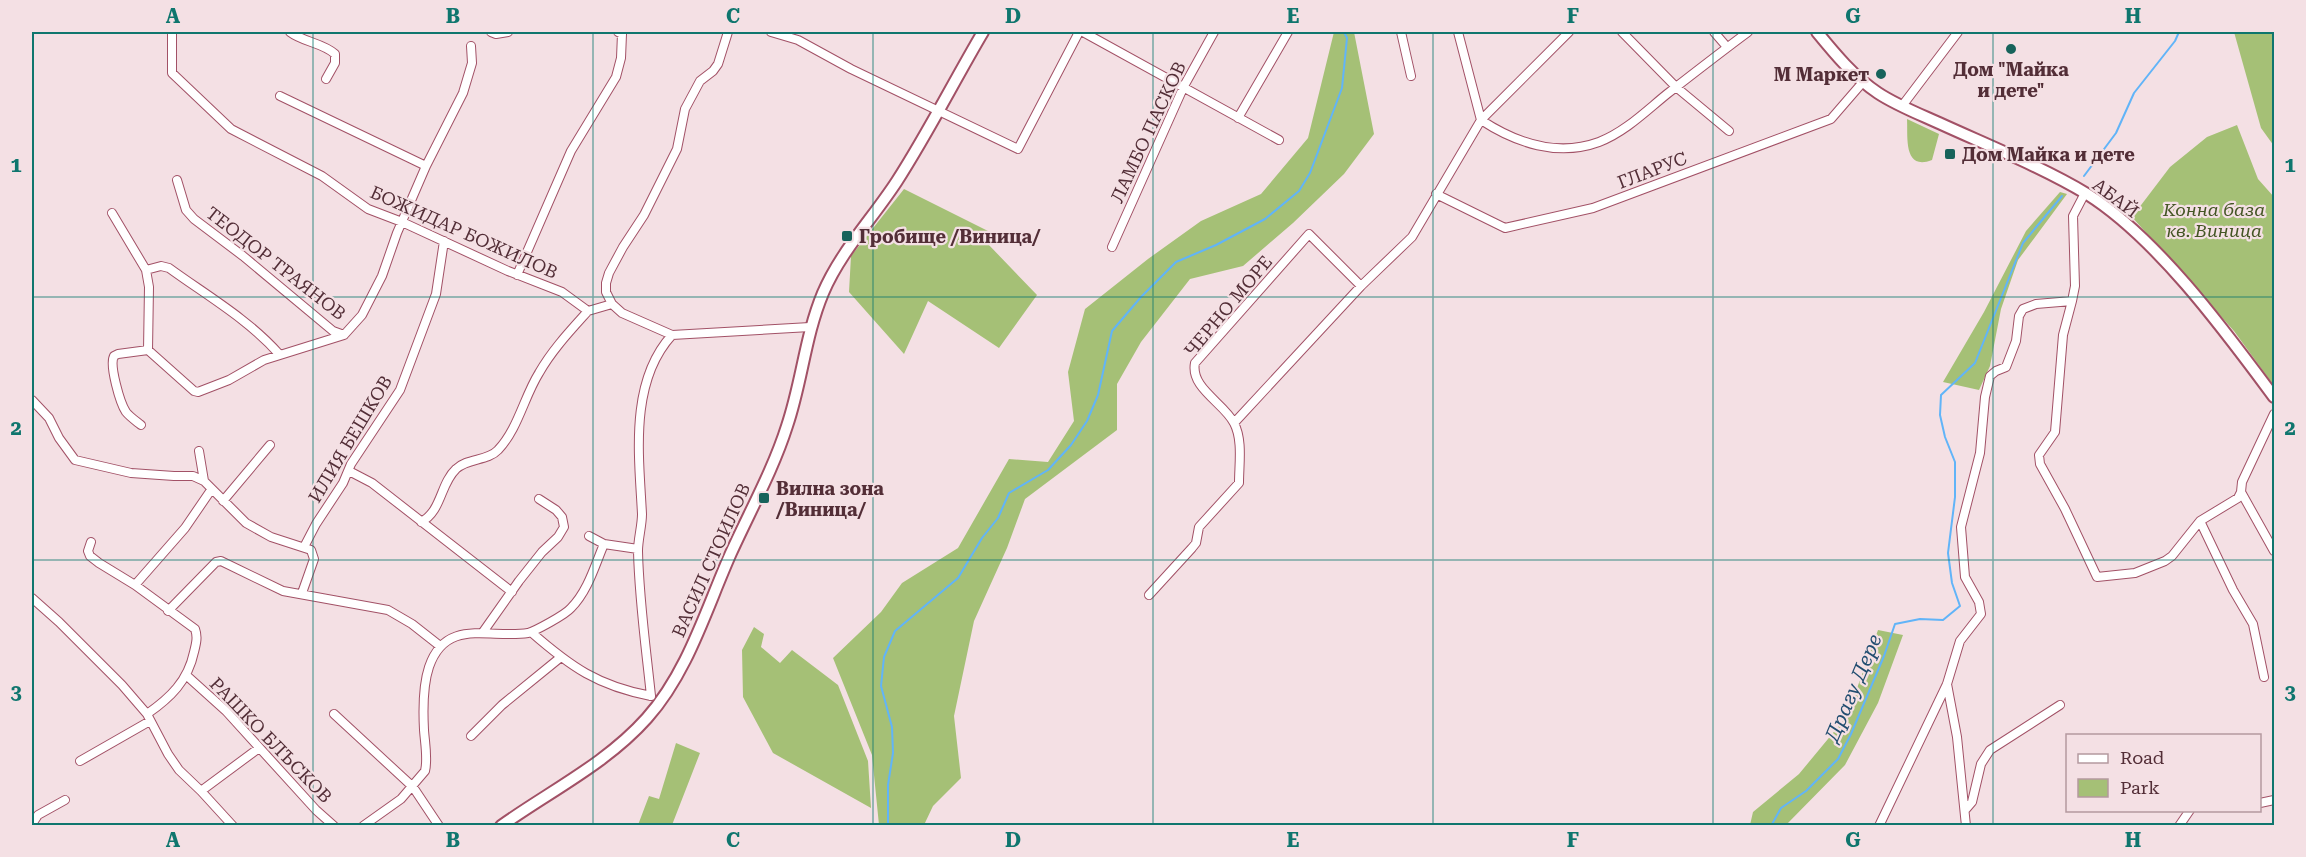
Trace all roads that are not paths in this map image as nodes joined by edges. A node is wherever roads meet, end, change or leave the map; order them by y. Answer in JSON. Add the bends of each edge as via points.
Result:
{"nodes":[{"id":1,"x":172,"y":32,"type":"edge"},
{"id":2,"x":290,"y":32,"type":"edge"},
{"id":3,"x":508,"y":32,"type":"edge"},
{"id":4,"x":618,"y":32,"type":"edge"},
{"id":5,"x":728,"y":32,"type":"edge"},
{"id":6,"x":771,"y":32,"type":"edge"},
{"id":7,"x":982,"y":32,"type":"edge"},
{"id":8,"x":1081,"y":32,"type":"edge"},
{"id":9,"x":1214,"y":32,"type":"edge"},
{"id":10,"x":1288,"y":32,"type":"edge"},
{"id":11,"x":1401,"y":32,"type":"edge"},
{"id":12,"x":1458,"y":32,"type":"edge"},
{"id":13,"x":1569,"y":32,"type":"edge"},
{"id":14,"x":1622,"y":32,"type":"edge"},
{"id":15,"x":1714,"y":32,"type":"edge"},
{"id":16,"x":1748,"y":32,"type":"edge"},
{"id":17,"x":1817,"y":32,"type":"edge"},
{"id":18,"x":1958,"y":32,"type":"edge"},
{"id":19,"x":493,"y":33,"type":"edge"},
{"id":20,"x":797,"y":36,"type":"edge"},
{"id":21,"x":471,"y":46,"type":"dead end"},
{"id":22,"x":1727,"y":47,"type":"junction"},
{"id":23,"x":1411,"y":76,"type":"dead end"},
{"id":24,"x":326,"y":79,"type":"dead end"},
{"id":25,"x":1863,"y":81,"type":"junction"},
{"id":26,"x":1184,"y":86,"type":"junction"},
{"id":27,"x":1676,"y":87,"type":"junction"},
{"id":28,"x":280,"y":96,"type":"dead end"},
{"id":29,"x":1902,"y":106,"type":"junction"},
{"id":30,"x":938,"y":111,"type":"junction"},
{"id":31,"x":1238,"y":118,"type":"junction"},
{"id":32,"x":1481,"y":120,"type":"junction"},
{"id":33,"x":1729,"y":131,"type":"dead end"},
{"id":34,"x":1278,"y":141,"type":"dead end"},
{"id":35,"x":426,"y":166,"type":"junction"},
{"id":36,"x":177,"y":180,"type":"dead end"},
{"id":37,"x":2085,"y":193,"type":"junction"},
{"id":38,"x":1436,"y":194,"type":"junction"},
{"id":39,"x":112,"y":213,"type":"dead end"},
{"id":40,"x":402,"y":222,"type":"junction"},
{"id":41,"x":444,"y":241,"type":"junction"},
{"id":42,"x":1112,"y":247,"type":"dead end"},
{"id":43,"x":146,"y":270,"type":"junction"},
{"id":44,"x":517,"y":275,"type":"junction"},
{"id":45,"x":1361,"y":286,"type":"junction"},
{"id":46,"x":2072,"y":301,"type":"junction"},
{"id":47,"x":612,"y":304,"type":"junction"},
{"id":48,"x":588,"y":311,"type":"junction"},
{"id":49,"x":810,"y":327,"type":"junction"},
{"id":50,"x":344,"y":335,"type":"junction"},
{"id":51,"x":672,"y":335,"type":"junction"},
{"id":52,"x":148,"y":350,"type":"junction"},
{"id":53,"x":279,"y":354,"type":"junction"},
{"id":54,"x":2274,"y":397,"type":"edge"},
{"id":55,"x":32,"y":400,"type":"edge"},
{"id":56,"x":2274,"y":414,"type":"edge"},
{"id":57,"x":1234,"y":423,"type":"junction"},
{"id":58,"x":141,"y":424,"type":"dead end"},
{"id":59,"x":270,"y":445,"type":"dead end"},
{"id":60,"x":199,"y":451,"type":"dead end"},
{"id":61,"x":349,"y":471,"type":"junction"},
{"id":62,"x":204,"y":481,"type":"junction"},
{"id":63,"x":211,"y":490,"type":"junction"},
{"id":64,"x":2241,"y":492,"type":"junction"},
{"id":65,"x":539,"y":499,"type":"dead end"},
{"id":66,"x":223,"y":501,"type":"junction"},
{"id":67,"x":2200,"y":521,"type":"junction"},
{"id":68,"x":421,"y":522,"type":"junction"},
{"id":69,"x":590,"y":536,"type":"dead end"},
{"id":70,"x":91,"y":542,"type":"dead end"},
{"id":71,"x":604,"y":544,"type":"junction"},
{"id":72,"x":304,"y":547,"type":"junction"},
{"id":73,"x":638,"y":549,"type":"junction"},
{"id":74,"x":2274,"y":551,"type":"edge"},
{"id":75,"x":135,"y":585,"type":"junction"},
{"id":76,"x":512,"y":592,"type":"junction"},
{"id":77,"x":302,"y":593,"type":"junction"},
{"id":78,"x":1149,"y":595,"type":"dead end"},
{"id":79,"x":32,"y":598,"type":"edge"},
{"id":80,"x":168,"y":611,"type":"junction"},
{"id":81,"x":483,"y":632,"type":"junction"},
{"id":82,"x":531,"y":632,"type":"junction"},
{"id":83,"x":440,"y":646,"type":"junction"},
{"id":84,"x":561,"y":657,"type":"junction"},
{"id":85,"x":186,"y":675,"type":"junction"},
{"id":86,"x":2264,"y":677,"type":"dead end"},
{"id":87,"x":1947,"y":684,"type":"junction"},
{"id":88,"x":654,"y":700,"type":"junction"},
{"id":89,"x":2061,"y":705,"type":"dead end"},
{"id":90,"x":334,"y":714,"type":"dead end"},
{"id":91,"x":148,"y":717,"type":"junction"},
{"id":92,"x":471,"y":736,"type":"dead end"},
{"id":93,"x":259,"y":748,"type":"junction"},
{"id":94,"x":80,"y":761,"type":"dead end"},
{"id":95,"x":413,"y":787,"type":"junction"},
{"id":96,"x":201,"y":790,"type":"junction"},
{"id":97,"x":65,"y":800,"type":"dead end"},
{"id":98,"x":1965,"y":809,"type":"junction"},
{"id":99,"x":2189,"y":812,"type":"edge"},
{"id":100,"x":32,"y":824,"type":"edge"},
{"id":101,"x":233,"y":825,"type":"edge"},
{"id":102,"x":334,"y":825,"type":"edge"},
{"id":103,"x":363,"y":825,"type":"edge"},
{"id":104,"x":439,"y":825,"type":"edge"},
{"id":105,"x":501,"y":825,"type":"edge"},
{"id":106,"x":1879,"y":825,"type":"edge"},
{"id":107,"x":1968,"y":825,"type":"edge"},
{"id":108,"x":2179,"y":825,"type":"edge"}],
"edges":[{"from":1,"to":40,"type":"street","name":"БОЖИДАР БОЖИЛОВ","via":[[172,73],[231,129],[321,176],[369,209]]},
{"from":2,"to":24,"type":"street","via":[[335,54],[335,63]]},
{"from":3,"to":19,"type":"street"},
{"from":4,"to":44,"type":"street","via":[[623,38],[616,77],[571,151]]},
{"from":5,"to":47,"type":"street","via":[[718,64],[700,81],[686,109],[677,149],[663,181],[609,273],[606,292]]},
{"from":6,"to":20,"type":"street"},
{"from":7,"to":30,"type":"street","name":"ВАСИЛ СТОИЛОВ"},
{"from":8,"to":26,"type":"street"},
{"from":8,"to":30,"type":"street","via":[[1018,149]]},
{"from":9,"to":26,"type":"street","name":"ЛАМБО ПАСКОВ"},
{"from":10,"to":31,"type":"street"},
{"from":11,"to":23,"type":"street"},
{"from":12,"to":32,"type":"street"},
{"from":13,"to":32,"type":"street"},
{"from":14,"to":27,"type":"street"},
{"from":15,"to":22,"type":"street"},
{"from":16,"to":22,"type":"street"},
{"from":17,"to":25,"type":"street","name":"АБАЙ"},
{"from":18,"to":29,"type":"street"},
{"from":20,"to":30,"type":"street"},
{"from":21,"to":35,"type":"street","via":[[472,63],[463,93]]},
{"from":22,"to":27,"type":"street"},
{"from":25,"to":29,"type":"street","name":"АБАЙ"},
{"from":25,"to":38,"type":"street","name":"ГЛАРУС","via":[[1831,119],[1593,208],[1504,228]]},
{"from":26,"to":31,"type":"street"},
{"from":26,"to":42,"type":"street","name":"ЛАМБО ПАСКОВ"},
{"from":27,"to":32,"type":"street","via":[[1626,127],[1583,146],[1546,148],[1530,144]]},
{"from":27,"to":33,"type":"street"},
{"from":28,"to":35,"type":"street"},
{"from":29,"to":37,"type":"street","name":"АБАЙ"},
{"from":30,"to":49,"type":"street","name":"ВАСИЛ СТОИЛОВ","via":[[896,182],[854,240],[825,290]]},
{"from":31,"to":34,"type":"street"},
{"from":32,"to":38,"type":"street"},
{"from":35,"to":40,"type":"street"},
{"from":36,"to":50,"type":"street","name":"ТЕОДОР ТРАЯНОВ","via":[[186,210],[194,219],[333,331]]},
{"from":37,"to":46,"type":"street","via":[[2073,216]]},
{"from":37,"to":54,"type":"street","name":"АБАЙ","via":[[2109,209],[2189,289]]},
{"from":38,"to":45,"type":"street","via":[[1412,237]]},
{"from":39,"to":43,"type":"street"},
{"from":40,"to":41,"type":"street","name":"БОЖИДАР БОЖИЛОВ"},
{"from":40,"to":50,"type":"street","via":[[376,290],[362,315]]},
{"from":41,"to":44,"type":"street","name":"БОЖИДАР БОЖИЛОВ"},
{"from":41,"to":61,"type":"street","name":"ИЛИЯ БЕШКОВ","via":[[436,294],[400,390]]},
{"from":43,"to":52,"type":"street"},
{"from":43,"to":53,"type":"street","via":[[169,268],[232,312]]},
{"from":44,"to":48,"type":"street","name":"БОЖИДАР БОЖИЛОВ","via":[[562,292]]},
{"from":45,"to":57,"type":"street"},
{"from":45,"to":57,"type":"street","name":"ЧЕРНО МОРЕ","via":[[1309,234],[1194,363],[1200,384]]},
{"from":46,"to":67,"type":"street","via":[[2063,335],[2055,432],[2039,455],[2093,571],[2097,577],[2114,576],[2135,573],[2165,561]]},
{"from":46,"to":87,"type":"street","via":[[2023,309],[2006,367],[1990,376],[1980,453],[1961,527],[1965,577],[1981,614],[1960,640]]},
{"from":47,"to":48,"type":"street"},
{"from":47,"to":51,"type":"street","via":[[622,313]]},
{"from":48,"to":68,"type":"street","via":[[537,374],[519,417],[499,450],[456,468],[433,512]]},
{"from":49,"to":51,"type":"street"},
{"from":49,"to":88,"type":"street","name":"ВАСИЛ СТОИЛОВ","via":[[778,453],[681,669]]},
{"from":50,"to":53,"type":"street"},
{"from":51,"to":73,"type":"street","via":[[653,361],[643,398]]},
{"from":52,"to":53,"type":"street","via":[[198,392]]},
{"from":52,"to":58,"type":"street","via":[[118,354],[112,360],[125,411]]},
{"from":55,"to":62,"type":"street","via":[[49,418],[75,460],[131,473],[193,476]]},
{"from":56,"to":64,"type":"street"},
{"from":57,"to":78,"type":"street","via":[[1240,447],[1239,483],[1199,527],[1192,548]]},
{"from":59,"to":66,"type":"street"},
{"from":60,"to":62,"type":"street"},
{"from":61,"to":68,"type":"street","via":[[372,483]]},
{"from":61,"to":72,"type":"street","name":"ИЛИЯ БЕШКОВ"},
{"from":62,"to":63,"type":"street"},
{"from":63,"to":66,"type":"street"},
{"from":63,"to":75,"type":"street","via":[[185,528]]},
{"from":64,"to":67,"type":"street","via":[[2238,498]]},
{"from":64,"to":74,"type":"street"},
{"from":65,"to":76,"type":"street","via":[[556,510],[564,527]]},
{"from":66,"to":72,"type":"street","via":[[260,532]]},
{"from":67,"to":86,"type":"street","via":[[2253,624]]},
{"from":68,"to":76,"type":"street"},
{"from":69,"to":71,"type":"street"},
{"from":70,"to":75,"type":"street","via":[[88,551],[93,559]]},
{"from":71,"to":73,"type":"street"},
{"from":71,"to":82,"type":"street","via":[[586,587],[572,608]]},
{"from":72,"to":77,"type":"street","via":[[311,550],[314,559]]},
{"from":73,"to":88,"type":"street"},
{"from":75,"to":80,"type":"street"},
{"from":76,"to":81,"type":"street"},
{"from":77,"to":80,"type":"street","via":[[283,591],[218,561]]},
{"from":77,"to":83,"type":"street","via":[[388,610]]},
{"from":79,"to":91,"type":"street","via":[[93,655]]},
{"from":80,"to":85,"type":"street","via":[[197,635]]},
{"from":81,"to":82,"type":"street"},
{"from":81,"to":83,"type":"street","via":[[468,633]]},
{"from":82,"to":84,"type":"street"},
{"from":83,"to":95,"type":"street","via":[[427,682],[423,722],[426,765]]},
{"from":84,"to":88,"type":"street","via":[[592,678]]},
{"from":84,"to":92,"type":"street"},
{"from":85,"to":91,"type":"street","via":[[172,696]]},
{"from":85,"to":93,"type":"street","name":"РАШКО БЛЪСКОВ"},
{"from":87,"to":98,"type":"street"},
{"from":87,"to":106,"type":"street"},
{"from":88,"to":105,"type":"street","name":"ВАСИЛ СТОИЛОВ","via":[[622,743]]},
{"from":89,"to":98,"type":"street","via":[[1989,750],[1981,764],[1972,802]]},
{"from":90,"to":95,"type":"street"},
{"from":91,"to":94,"type":"street"},
{"from":91,"to":96,"type":"street","via":[[179,770]]},
{"from":93,"to":96,"type":"street"},
{"from":93,"to":102,"type":"street","name":"РАШКО БЛЪСКОВ"},
{"from":95,"to":103,"type":"street"},
{"from":95,"to":104,"type":"street"},
{"from":96,"to":101,"type":"street"},
{"from":97,"to":100,"type":"street","via":[[38,815]]},
{"from":98,"to":107,"type":"street"},
{"from":99,"to":108,"type":"street"}]}
